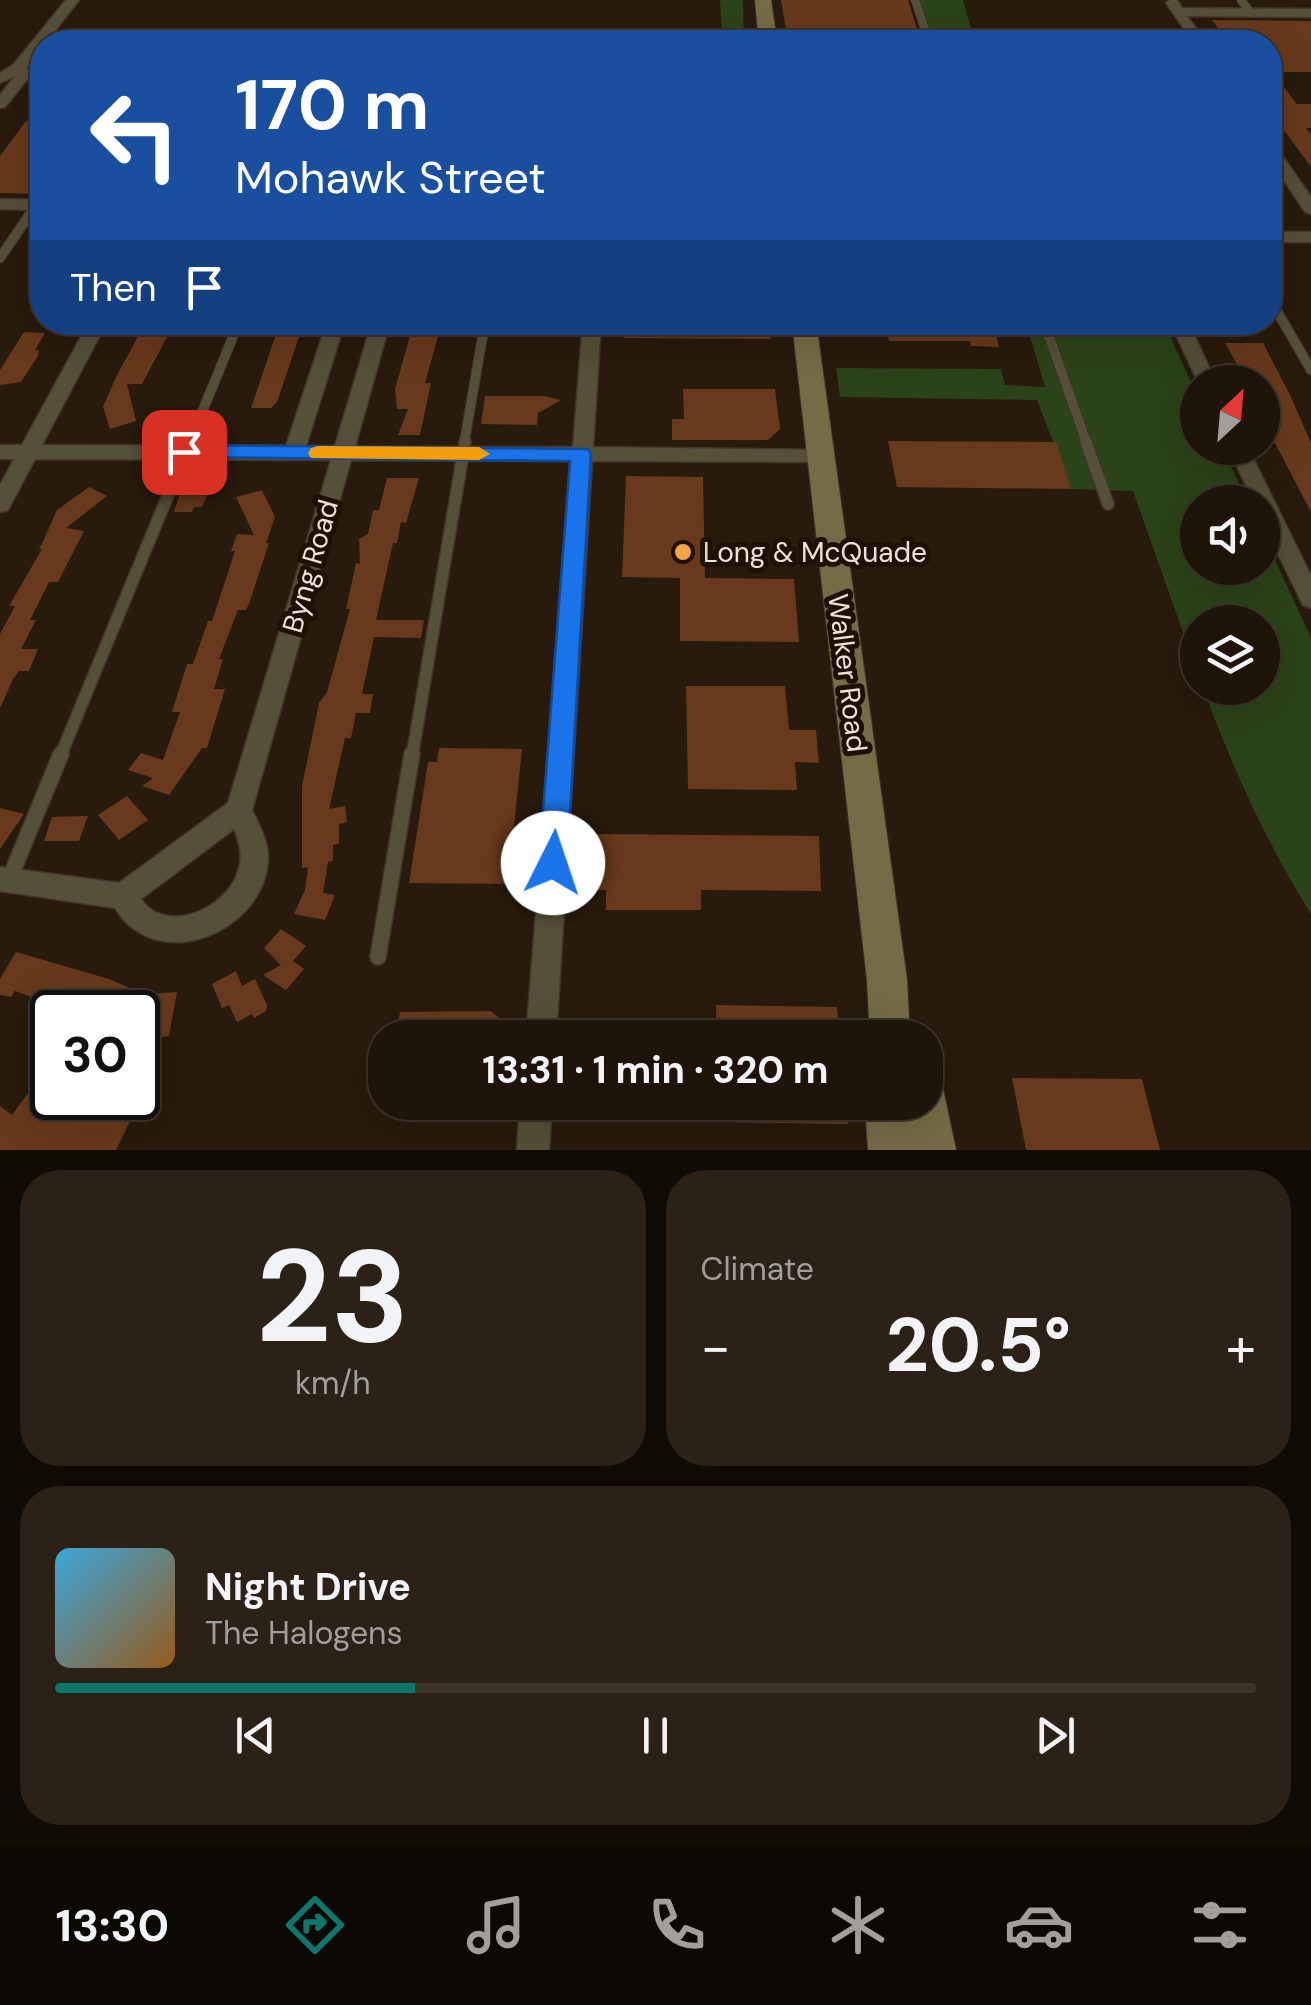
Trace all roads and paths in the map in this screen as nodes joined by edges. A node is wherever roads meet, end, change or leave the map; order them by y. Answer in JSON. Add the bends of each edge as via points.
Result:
{"nodes":[{"id":1,"x":72,"y":0,"type":"edge"},
{"id":2,"x":762,"y":0,"type":"edge"},
{"id":3,"x":915,"y":0,"type":"edge"},
{"id":4,"x":1241,"y":0,"type":"edge"},
{"id":5,"x":1174,"y":6,"type":"edge"},
{"id":6,"x":1251,"y":13,"type":"junction"},
{"id":7,"x":1311,"y":13,"type":"edge"},
{"id":8,"x":50,"y":30,"type":"edge"},
{"id":9,"x":766,"y":30,"type":"edge"},
{"id":10,"x":925,"y":30,"type":"edge"},
{"id":11,"x":1191,"y":30,"type":"edge"},
{"id":12,"x":30,"y":55,"type":"edge"},
{"id":13,"x":18,"y":68,"type":"junction"},
{"id":14,"x":0,"y":80,"type":"edge"},
{"id":15,"x":0,"y":104,"type":"edge"},
{"id":16,"x":1282,"y":166,"type":"edge"},
{"id":17,"x":0,"y":204,"type":"edge"},
{"id":18,"x":30,"y":204,"type":"edge"},
{"id":19,"x":1311,"y":209,"type":"edge"},
{"id":20,"x":30,"y":216,"type":"edge"},
{"id":21,"x":1282,"y":237,"type":"edge"},
{"id":22,"x":1311,"y":237,"type":"edge"},
{"id":23,"x":0,"y":258,"type":"edge"},
{"id":24,"x":1282,"y":319,"type":"edge"},
{"id":25,"x":91,"y":335,"type":"edge"},
{"id":26,"x":234,"y":335,"type":"edge"},
{"id":27,"x":332,"y":335,"type":"edge"},
{"id":28,"x":377,"y":335,"type":"edge"},
{"id":29,"x":483,"y":335,"type":"edge"},
{"id":30,"x":591,"y":335,"type":"edge"},
{"id":31,"x":806,"y":335,"type":"edge"},
{"id":32,"x":1049,"y":335,"type":"edge"},
{"id":33,"x":1184,"y":335,"type":"edge"},
{"id":34,"x":1199,"y":365,"type":"edge"},
{"id":35,"x":1311,"y":370,"type":"edge"},
{"id":36,"x":0,"y":452,"type":"edge"},
{"id":37,"x":28,"y":452,"type":"junction"},
{"id":38,"x":184,"y":452,"type":"junction"},
{"id":39,"x":294,"y":453,"type":"junction"},
{"id":40,"x":344,"y":453,"type":"junction"},
{"id":41,"x":462,"y":454,"type":"junction"},
{"id":42,"x":581,"y":454,"type":"junction"},
{"id":43,"x":820,"y":455,"type":"junction"},
{"id":44,"x":1246,"y":465,"type":"edge"},
{"id":45,"x":0,"y":504,"type":"edge"},
{"id":46,"x":1108,"y":504,"type":"dead end"},
{"id":47,"x":1311,"y":599,"type":"edge"},
{"id":48,"x":239,"y":810,"type":"junction"},
{"id":49,"x":5,"y":880,"type":"edge"},
{"id":50,"x":122,"y":896,"type":"junction"},
{"id":51,"x":378,"y":957,"type":"dead end"},
{"id":52,"x":542,"y":1020,"type":"edge"},
{"id":53,"x":892,"y":1020,"type":"edge"},
{"id":54,"x":535,"y":1120,"type":"edge"},
{"id":55,"x":888,"y":1120,"type":"edge"},
{"id":56,"x":930,"y":1120,"type":"edge"},
{"id":57,"x":533,"y":1150,"type":"edge"},
{"id":58,"x":890,"y":1150,"type":"edge"},
{"id":59,"x":934,"y":1150,"type":"edge"}],
"edges":[{"from":1,"to":8,"type":"street"},
{"from":2,"to":9,"type":"main road"},
{"from":3,"to":10,"type":"lane"},
{"from":4,"to":6,"type":"lane"},
{"from":5,"to":6,"type":"street"},
{"from":5,"to":11,"type":"street"},
{"from":6,"to":7,"type":"street"},
{"from":12,"to":13,"type":"street"},
{"from":13,"to":14,"type":"street"},
{"from":13,"to":15,"type":"street","via":[[24,74]]},
{"from":16,"to":19,"type":"street"},
{"from":17,"to":18,"type":"street"},
{"from":20,"to":23,"type":"lane"},
{"from":21,"to":22,"type":"street"},
{"from":24,"to":35,"type":"lane"},
{"from":25,"to":37,"type":"street"},
{"from":26,"to":38,"type":"lane"},
{"from":27,"to":39,"type":"street"},
{"from":28,"to":40,"type":"street","name":"Byng Road"},
{"from":29,"to":41,"type":"lane"},
{"from":30,"to":42,"type":"street"},
{"from":31,"to":43,"type":"main road","name":"Walker Road"},
{"from":32,"to":46,"type":"lane"},
{"from":33,"to":34,"type":"street"},
{"from":36,"to":37,"type":"street"},
{"from":37,"to":38,"type":"street"},
{"from":37,"to":45,"type":"street"},
{"from":38,"to":39,"type":"street"},
{"from":38,"to":49,"type":"lane"},
{"from":39,"to":40,"type":"street"},
{"from":40,"to":41,"type":"street"},
{"from":40,"to":48,"type":"street","name":"Byng Road"},
{"from":41,"to":42,"type":"street"},
{"from":41,"to":51,"type":"lane"},
{"from":42,"to":43,"type":"street"},
{"from":42,"to":52,"type":"street"},
{"from":43,"to":53,"type":"main road","name":"Walker Road"},
{"from":44,"to":47,"type":"street"},
{"from":48,"to":50,"type":"street"},
{"from":48,"to":50,"type":"street","via":[[254,841],[253,870],[239,896],[212,920],[176,931],[142,922]]},
{"from":49,"to":50,"type":"street"},
{"from":54,"to":57,"type":"street"},
{"from":55,"to":58,"type":"main road"},
{"from":56,"to":59,"type":"main road"}]}
